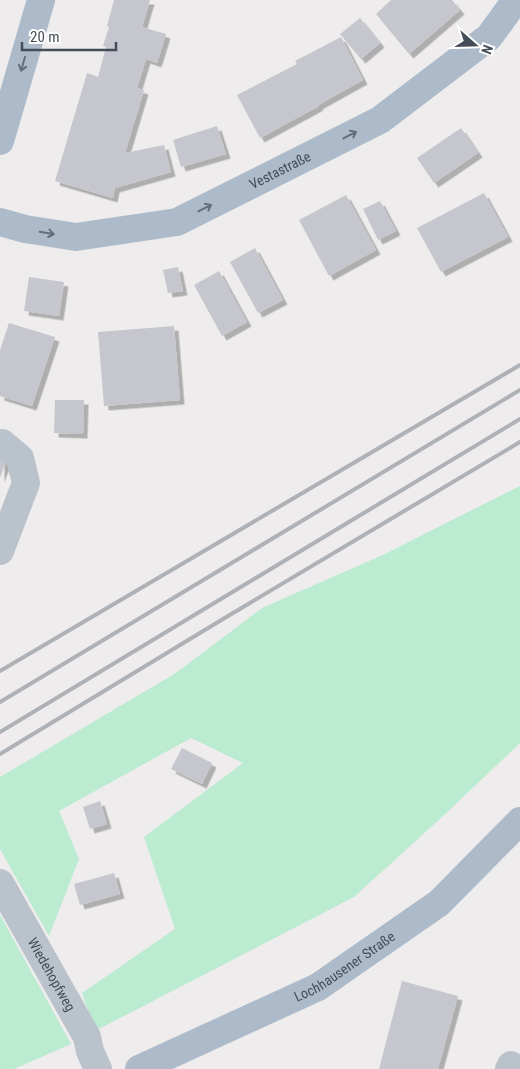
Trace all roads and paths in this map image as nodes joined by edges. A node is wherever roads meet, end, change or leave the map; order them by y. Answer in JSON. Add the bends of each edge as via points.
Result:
{"nodes":[{"id":1,"x":41,"y":0,"type":"edge"},
{"id":2,"x":516,"y":0,"type":"edge"},
{"id":3,"x":0,"y":141,"type":"edge"},
{"id":4,"x":0,"y":222,"type":"edge"},
{"id":5,"x":0,"y":442,"type":"edge"},
{"id":6,"x":0,"y":550,"type":"edge"},
{"id":7,"x":520,"y":821,"type":"edge"},
{"id":8,"x":0,"y":883,"type":"edge"},
{"id":9,"x":98,"y":1069,"type":"edge"},
{"id":10,"x":139,"y":1069,"type":"edge"}],
"edges":[{"from":1,"to":3,"type":"main road","one_way":true},
{"from":4,"to":2,"type":"main road","name":"Vestastraße","one_way":true,"via":[[76,237],[177,222],[380,120],[489,37]]},
{"from":5,"to":6,"type":"lane","via":[[20,458],[26,483]]},
{"from":7,"to":10,"type":"main road","name":"Lochhausener Straße","via":[[439,903],[318,987]]},
{"from":8,"to":9,"type":"lane","name":"Wiedehopfweg","via":[[87,1037]]}]}
